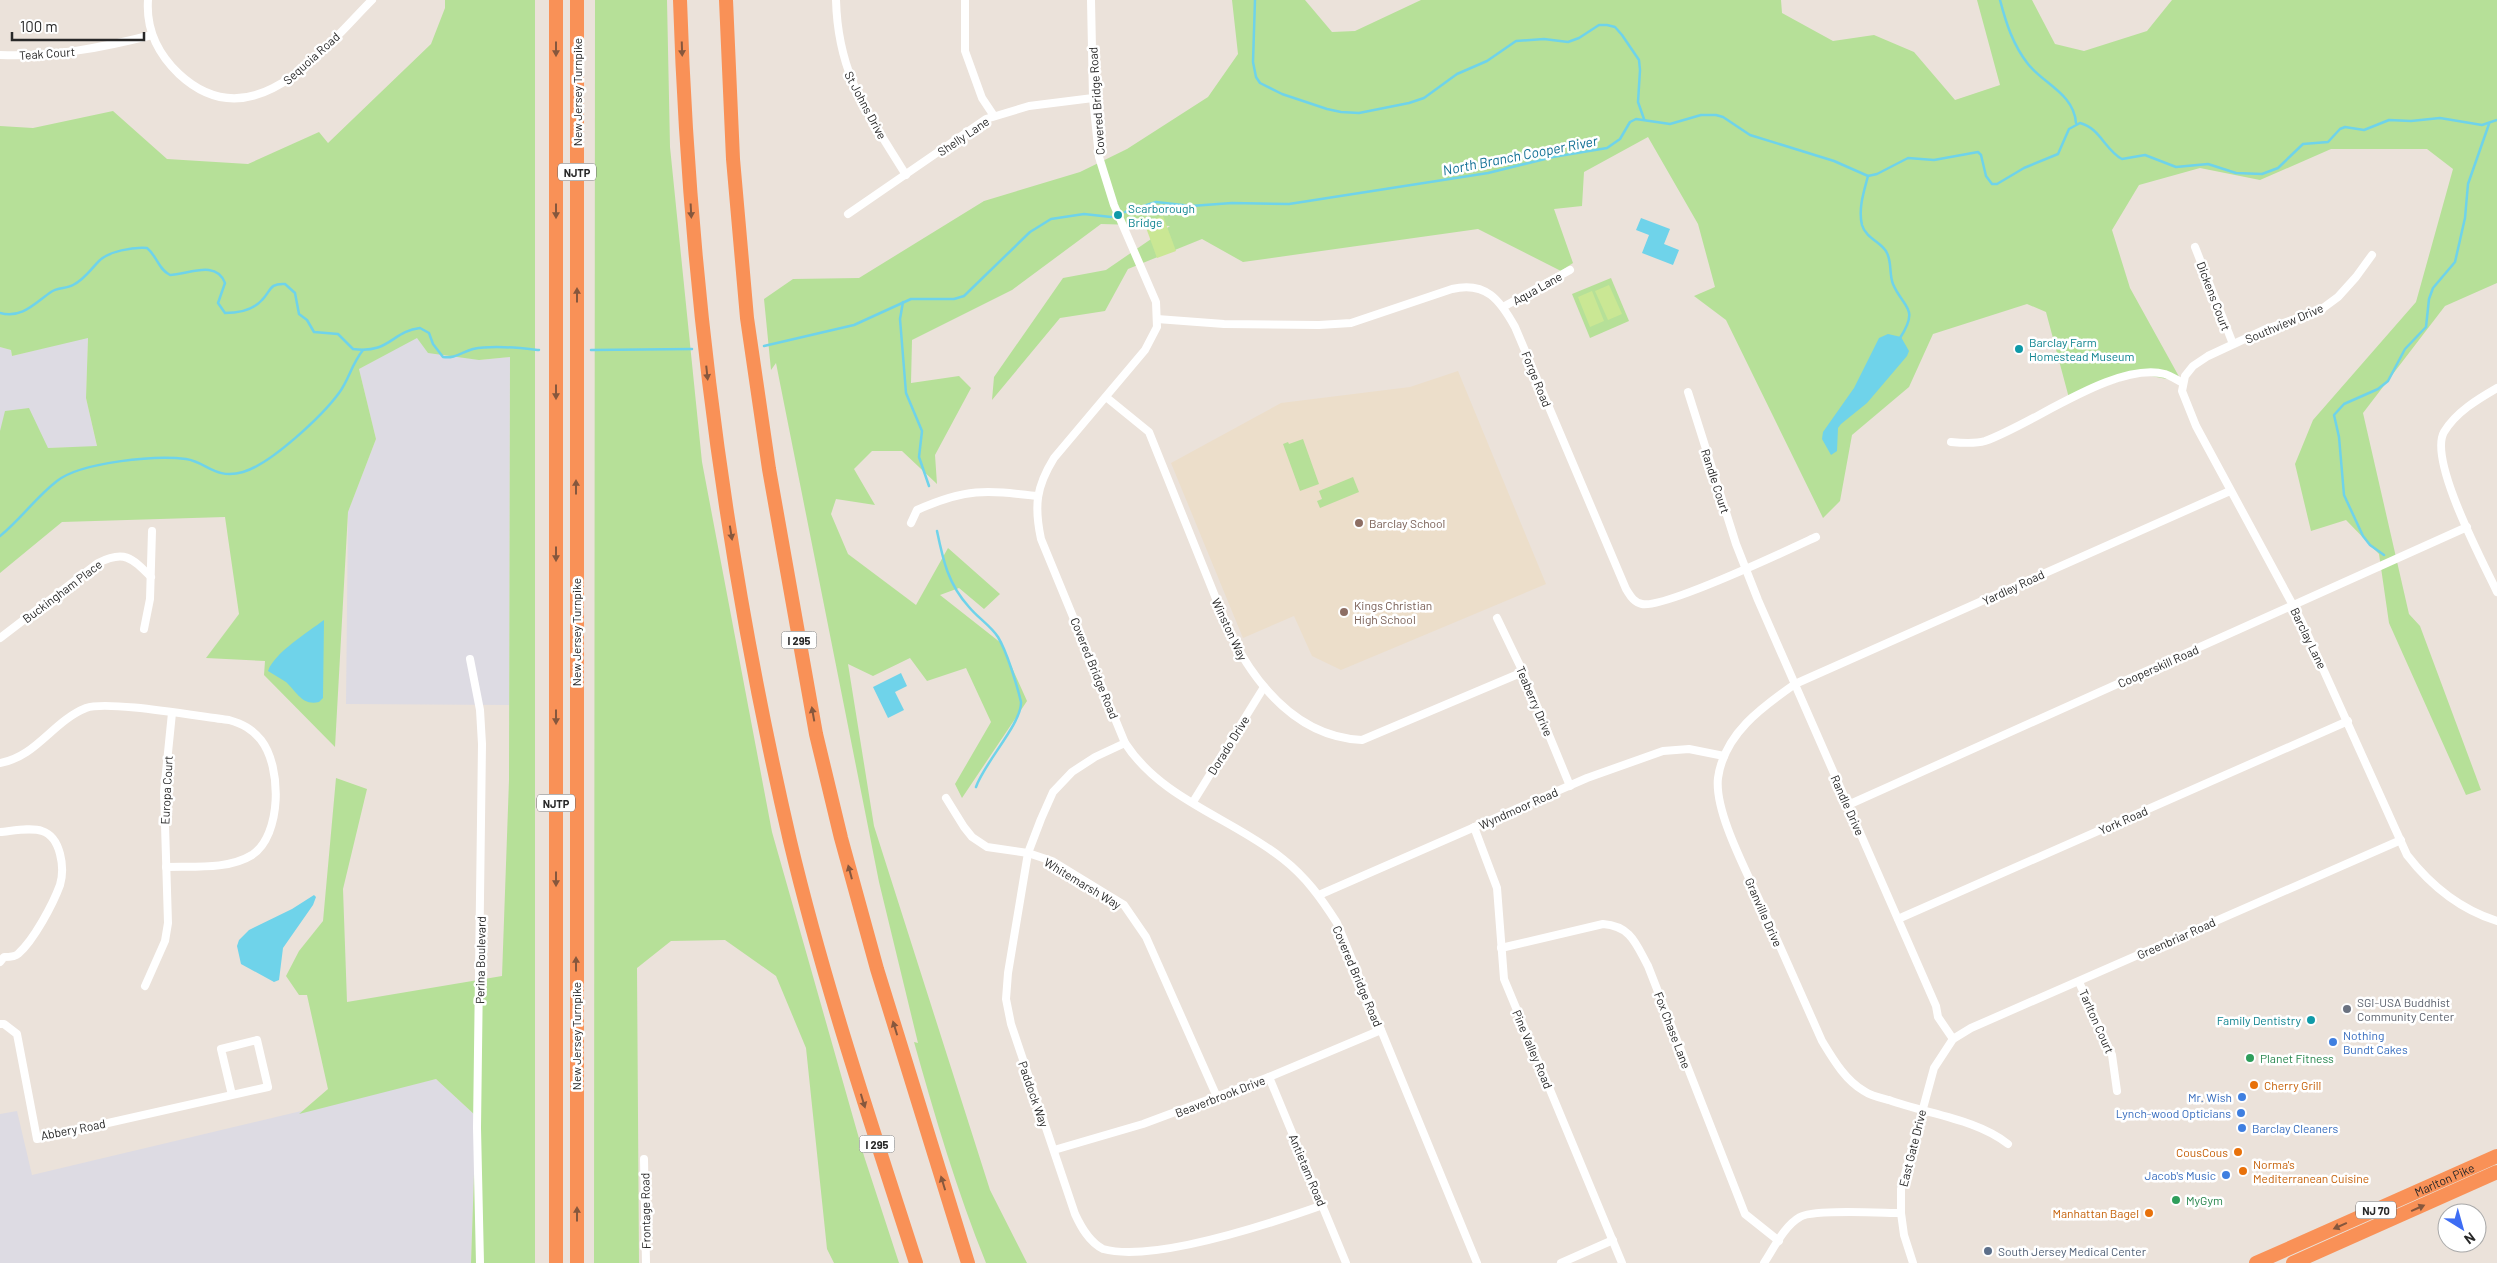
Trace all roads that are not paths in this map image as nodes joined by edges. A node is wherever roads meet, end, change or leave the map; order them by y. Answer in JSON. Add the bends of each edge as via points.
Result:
{"nodes":[{"id":1,"x":148,"y":0,"type":"edge"},
{"id":2,"x":372,"y":0,"type":"edge"},
{"id":3,"x":556,"y":0,"type":"edge"},
{"id":4,"x":577,"y":0,"type":"edge"},
{"id":5,"x":680,"y":0,"type":"edge"},
{"id":6,"x":726,"y":0,"type":"edge"},
{"id":7,"x":836,"y":0,"type":"edge"},
{"id":8,"x":965,"y":0,"type":"edge"},
{"id":9,"x":1091,"y":0,"type":"edge"},
{"id":10,"x":152,"y":35,"type":"junction"},
{"id":11,"x":0,"y":56,"type":"edge"},
{"id":12,"x":1093,"y":98,"type":"junction"},
{"id":13,"x":994,"y":116,"type":"junction"},
{"id":14,"x":906,"y":176,"type":"junction"},
{"id":15,"x":848,"y":214,"type":"dead end"},
{"id":16,"x":2195,"y":248,"type":"dead end"},
{"id":17,"x":2372,"y":255,"type":"dead end"},
{"id":18,"x":1570,"y":270,"type":"dead end"},
{"id":19,"x":1504,"y":306,"type":"junction"},
{"id":20,"x":1158,"y":319,"type":"junction"},
{"id":21,"x":2233,"y":344,"type":"junction"},
{"id":22,"x":2183,"y":383,"type":"junction"},
{"id":23,"x":2497,"y":388,"type":"edge"},
{"id":24,"x":1688,"y":392,"type":"dead end"},
{"id":25,"x":1106,"y":397,"type":"junction"},
{"id":26,"x":1951,"y":442,"type":"dead end"},
{"id":27,"x":2230,"y":491,"type":"junction"},
{"id":28,"x":1037,"y":496,"type":"junction"},
{"id":29,"x":911,"y":523,"type":"dead end"},
{"id":30,"x":2467,"y":527,"type":"junction"},
{"id":31,"x":152,"y":532,"type":"dead end"},
{"id":32,"x":1816,"y":537,"type":"dead end"},
{"id":33,"x":1746,"y":568,"type":"junction"},
{"id":34,"x":151,"y":577,"type":"junction"},
{"id":35,"x":2497,"y":592,"type":"edge"},
{"id":36,"x":2293,"y":605,"type":"junction"},
{"id":37,"x":1497,"y":618,"type":"dead end"},
{"id":38,"x":144,"y":629,"type":"dead end"},
{"id":39,"x":0,"y":638,"type":"edge"},
{"id":40,"x":470,"y":659,"type":"dead end"},
{"id":41,"x":1523,"y":672,"type":"junction"},
{"id":42,"x":1795,"y":684,"type":"junction"},
{"id":43,"x":1264,"y":687,"type":"junction"},
{"id":44,"x":172,"y":713,"type":"junction"},
{"id":45,"x":2348,"y":722,"type":"junction"},
{"id":46,"x":1125,"y":743,"type":"junction"},
{"id":47,"x":1724,"y":756,"type":"junction"},
{"id":48,"x":0,"y":763,"type":"edge"},
{"id":49,"x":1570,"y":786,"type":"junction"},
{"id":50,"x":946,"y":798,"type":"dead end"},
{"id":51,"x":1193,"y":802,"type":"junction"},
{"id":52,"x":1848,"y":805,"type":"junction"},
{"id":53,"x":1474,"y":827,"type":"junction"},
{"id":54,"x":0,"y":832,"type":"edge"},
{"id":55,"x":2400,"y":840,"type":"junction"},
{"id":56,"x":1028,"y":853,"type":"junction"},
{"id":57,"x":166,"y":867,"type":"junction"},
{"id":58,"x":1319,"y":895,"type":"junction"},
{"id":59,"x":1898,"y":918,"type":"junction"},
{"id":60,"x":2497,"y":921,"type":"edge"},
{"id":61,"x":1501,"y":948,"type":"junction"},
{"id":62,"x":1,"y":958,"type":"edge"},
{"id":63,"x":2079,"y":982,"type":"junction"},
{"id":64,"x":145,"y":986,"type":"dead end"},
{"id":65,"x":0,"y":1024,"type":"edge"},
{"id":66,"x":1381,"y":1030,"type":"junction"},
{"id":67,"x":1953,"y":1039,"type":"junction"},
{"id":68,"x":1269,"y":1077,"type":"junction"},
{"id":69,"x":2117,"y":1090,"type":"dead end"},
{"id":70,"x":232,"y":1095,"type":"junction"},
{"id":71,"x":1217,"y":1097,"type":"junction"},
{"id":72,"x":1921,"y":1112,"type":"junction"},
{"id":73,"x":2008,"y":1144,"type":"dead end"},
{"id":74,"x":1054,"y":1150,"type":"junction"},
{"id":75,"x":2497,"y":1156,"type":"edge"},
{"id":76,"x":644,"y":1159,"type":"dead end"},
{"id":77,"x":2497,"y":1172,"type":"edge"},
{"id":78,"x":1323,"y":1205,"type":"junction"},
{"id":79,"x":1901,"y":1214,"type":"junction"},
{"id":80,"x":952,"y":1216,"type":"junction"},
{"id":81,"x":907,"y":1233,"type":"junction"},
{"id":82,"x":1613,"y":1240,"type":"junction"},
{"id":83,"x":1779,"y":1241,"type":"junction"},
{"id":84,"x":480,"y":1263,"type":"edge"},
{"id":85,"x":556,"y":1263,"type":"edge"},
{"id":86,"x":576,"y":1263,"type":"edge"},
{"id":87,"x":646,"y":1263,"type":"edge"},
{"id":88,"x":911,"y":1263,"type":"edge"},
{"id":89,"x":916,"y":1263,"type":"edge"},
{"id":90,"x":968,"y":1263,"type":"edge"},
{"id":91,"x":972,"y":1263,"type":"edge"},
{"id":92,"x":1346,"y":1263,"type":"edge"},
{"id":93,"x":1477,"y":1263,"type":"edge"},
{"id":94,"x":1561,"y":1263,"type":"edge"},
{"id":95,"x":1622,"y":1263,"type":"edge"},
{"id":96,"x":1764,"y":1263,"type":"edge"},
{"id":97,"x":1913,"y":1263,"type":"edge"},
{"id":98,"x":2256,"y":1263,"type":"edge"},
{"id":99,"x":2293,"y":1263,"type":"edge"}],
"edges":[{"from":1,"to":10,"type":"street","name":"Sequoia Road","via":[[148,24]]},
{"from":2,"to":10,"type":"street","name":"Sequoia Road","via":[[290,80],[272,91],[252,97],[235,98],[199,88],[172,66]]},
{"from":3,"to":85,"type":"highway","name":"New Jersey Turnpike","number":"NJTP","one_way":true},
{"from":86,"to":4,"type":"highway","name":"New Jersey Turnpike","number":"NJTP","one_way":true},
{"from":5,"to":81,"type":"highway","number":"I 295","one_way":true,"via":[[692,234],[710,395],[733,552],[760,701],[791,843],[828,982]]},
{"from":80,"to":6,"type":"highway","number":"I 295","one_way":true,"via":[[877,969],[816,734],[771,478],[747,318],[732,159]]},
{"from":7,"to":14,"type":"street","name":"St Johns Drive","via":[[838,37],[853,86]]},
{"from":8,"to":13,"type":"street","via":[[965,51],[982,98]]},
{"from":9,"to":12,"type":"street","name":"Covered Bridge Road"},
{"from":10,"to":11,"type":"street","name":"Teak Court","via":[[94,49],[37,56]]},
{"from":12,"to":13,"type":"street","name":"Shelly Lane","via":[[1036,105]]},
{"from":12,"to":20,"type":"street","name":"Covered Bridge Road","via":[[1099,157],[1122,226],[1156,302]]},
{"from":13,"to":14,"type":"street","name":"Shelly Lane"},
{"from":14,"to":15,"type":"street","name":"Shelly Lane"},
{"from":16,"to":21,"type":"street","name":"Dickens Court"},
{"from":17,"to":21,"type":"street","name":"Southview Drive","via":[[2338,297],[2319,311]]},
{"from":18,"to":19,"type":"street","name":"Aqua Lane"},
{"from":19,"to":20,"type":"street","name":"Forge Road","via":[[1490,294],[1465,286],[1351,323],[1224,324]]},
{"from":19,"to":33,"type":"street","name":"Forge Road","via":[[1634,601],[1657,604]]},
{"from":20,"to":25,"type":"street","name":"Covered Bridge Road","via":[[1145,350]]},
{"from":21,"to":22,"type":"street","via":[[2193,366]]},
{"from":22,"to":26,"type":"street","via":[[2166,374],[2149,373],[2115,380],[2058,404],[1984,442]]},
{"from":22,"to":27,"type":"street","name":"Barclay Lane","via":[[2182,391],[2192,419]]},
{"from":23,"to":30,"type":"street","via":[[2454,419],[2441,442],[2447,479]]},
{"from":24,"to":33,"type":"street","name":"Randle Court"},
{"from":25,"to":28,"type":"street","name":"Covered Bridge Road","via":[[1054,458],[1043,476]]},
{"from":25,"to":43,"type":"street","name":"Winston Way","via":[[1149,432],[1229,633],[1242,658]]},
{"from":27,"to":36,"type":"street","name":"Barclay Lane"},
{"from":27,"to":42,"type":"street","name":"Yardley Road"},
{"from":28,"to":29,"type":"street","via":[[985,490],[969,492],[944,498],[917,510]]},
{"from":28,"to":46,"type":"street","name":"Covered Bridge Road","via":[[1041,539]]},
{"from":30,"to":35,"type":"street"},
{"from":30,"to":36,"type":"street","name":"Cooperskill Road"},
{"from":31,"to":34,"type":"street"},
{"from":32,"to":33,"type":"street","name":"Forge Road"},
{"from":33,"to":42,"type":"street","name":"Randle Drive"},
{"from":34,"to":38,"type":"street"},
{"from":34,"to":39,"type":"street","name":"Buckingham Place","via":[[135,561],[123,555],[111,556]]},
{"from":36,"to":45,"type":"street","name":"Barclay Lane"},
{"from":36,"to":52,"type":"street","name":"Cooperskill Road"},
{"from":37,"to":41,"type":"street","name":"Teaberry Drive"},
{"from":40,"to":84,"type":"street","name":"Perina Boulevard","via":[[480,710],[482,744],[478,1128]]},
{"from":41,"to":43,"type":"street","name":"Winston Way","via":[[1362,740],[1343,739],[1312,728],[1292,716]]},
{"from":41,"to":49,"type":"street","name":"Teaberry Drive"},
{"from":42,"to":47,"type":"street","name":"Granville Drive","via":[[1765,705],[1740,730]]},
{"from":42,"to":52,"type":"street","name":"Randle Drive"},
{"from":43,"to":51,"type":"street","name":"Dorado Drive"},
{"from":44,"to":48,"type":"street","via":[[102,706],[87,708],[74,714],[28,752]]},
{"from":44,"to":57,"type":"street","name":"Europa Court","via":[[164,792]]},
{"from":44,"to":57,"type":"street","via":[[230,720],[254,732],[262,740],[273,764],[275,811],[271,833],[252,855],[221,865]]},
{"from":45,"to":55,"type":"street","name":"Barclay Lane"},
{"from":45,"to":59,"type":"street","name":"York Road"},
{"from":46,"to":51,"type":"street","name":"Covered Bridge Road","via":[[1143,767],[1159,781]]},
{"from":46,"to":56,"type":"street","name":"Paddock Way","via":[[1072,772],[1053,792]]},
{"from":47,"to":49,"type":"street","name":"Wyndmoor Road","via":[[1689,749],[1663,751]]},
{"from":47,"to":72,"type":"street","name":"Granville Drive","via":[[1718,789],[1725,818],[1822,1041],[1850,1081],[1864,1092]]},
{"from":49,"to":53,"type":"street","name":"Wyndmoor Road"},
{"from":50,"to":56,"type":"street","name":"Whitemarsh Way","via":[[964,827],[979,842]]},
{"from":51,"to":58,"type":"street","name":"Covered Bridge Road","via":[[1282,858]]},
{"from":52,"to":59,"type":"street","name":"Randle Drive"},
{"from":53,"to":58,"type":"street","name":"Wyndmoor Road"},
{"from":53,"to":61,"type":"street","name":"Pine Valley Road","via":[[1497,888]]},
{"from":54,"to":62,"type":"street","via":[[40,830],[48,834],[59,850],[62,868],[60,883],[44,916],[16,955]]},
{"from":55,"to":60,"type":"street","name":"Barclay Lane","via":[[2425,878],[2444,895]]},
{"from":55,"to":63,"type":"street","name":"Greenbriar Road"},
{"from":56,"to":71,"type":"street","name":"Whitemarsh Way","via":[[1052,861],[1114,898],[1136,920]]},
{"from":56,"to":74,"type":"street","name":"Paddock Way","via":[[1006,999],[1019,1051]]},
{"from":57,"to":64,"type":"street","name":"Europa Court","via":[[168,924],[165,941]]},
{"from":58,"to":66,"type":"street","name":"Covered Bridge Road","via":[[1337,923]]},
{"from":59,"to":67,"type":"street","name":"Randle Drive","via":[[1938,1016]]},
{"from":61,"to":82,"type":"street","name":"Pine Valley Road","via":[[1504,979]]},
{"from":61,"to":83,"type":"street","name":"Fox Chase Lane","via":[[1604,924],[1617,925],[1625,930],[1648,966],[1745,1214]]},
{"from":63,"to":67,"type":"street","name":"Greenbriar Road","via":[[1971,1028]]},
{"from":63,"to":69,"type":"street","name":"Tarlton Court","via":[[2112,1055]]},
{"from":65,"to":70,"type":"street","name":"Abbery Road","via":[[17,1034],[37,1139]]},
{"from":66,"to":68,"type":"street","name":"Beaverbrook Drive"},
{"from":66,"to":93,"type":"street","name":"Covered Bridge Road"},
{"from":67,"to":72,"type":"street","name":"East Gate Drive","via":[[1934,1068]]},
{"from":68,"to":71,"type":"street","name":"Beaverbrook Drive"},
{"from":68,"to":78,"type":"street","name":"Antietam Road"},
{"from":70,"to":70,"type":"street","name":"Abbery Road","via":[[268,1087],[257,1040],[221,1049]]},
{"from":71,"to":74,"type":"street","name":"Beaverbrook Drive","via":[[1143,1124]]},
{"from":72,"to":73,"type":"street","name":"Granville Drive","via":[[1979,1127]]},
{"from":72,"to":79,"type":"street","name":"East Gate Drive","via":[[1901,1192]]},
{"from":74,"to":78,"type":"street","name":"Paddock Way","via":[[1082,1228],[1092,1241],[1116,1254],[1136,1257],[1206,1247]]},
{"from":75,"to":98,"type":"highway","name":"Marlton Pike","number":"NJ 70","one_way":true},
{"from":76,"to":87,"type":"street","name":"Frontage Road"},
{"from":99,"to":77,"type":"highway","name":"Marlton Pike","number":"NJ 70","one_way":true},
{"from":78,"to":92,"type":"street","name":"Antietam Road"},
{"from":79,"to":83,"type":"street","via":[[1850,1212],[1801,1216],[1785,1230]]},
{"from":79,"to":97,"type":"street","name":"East Gate Drive"},
{"from":80,"to":90,"type":"highway","number":"I 295"},
{"from":80,"to":91,"type":"highway"},
{"from":81,"to":88,"type":"highway"},
{"from":81,"to":89,"type":"highway","number":"I 295"},
{"from":82,"to":94,"type":"street"},
{"from":82,"to":95,"type":"street","name":"Pine Valley Road"},
{"from":83,"to":96,"type":"street"}]}
